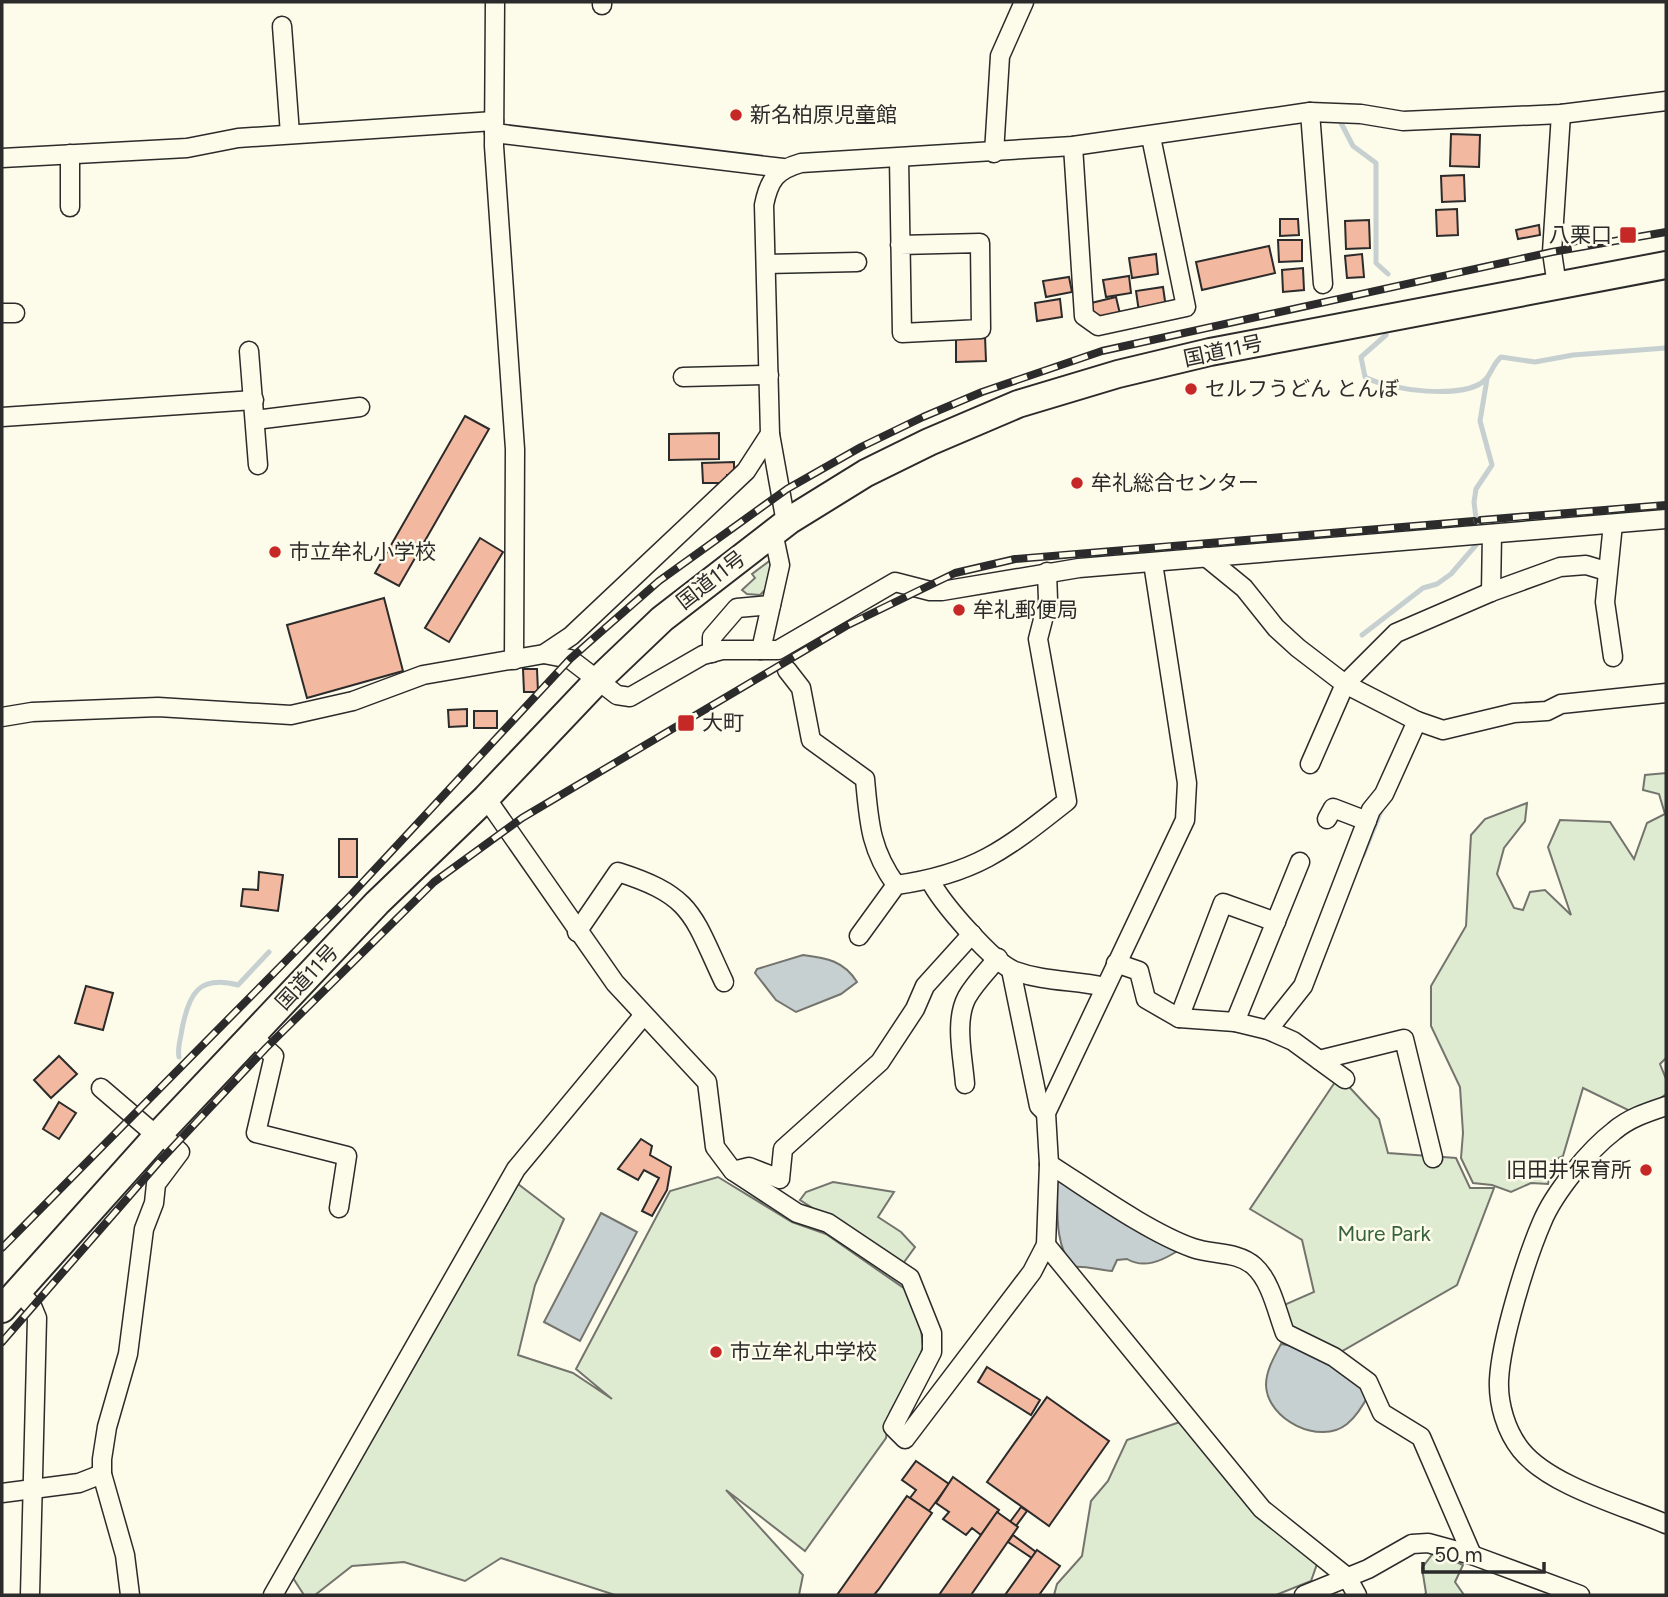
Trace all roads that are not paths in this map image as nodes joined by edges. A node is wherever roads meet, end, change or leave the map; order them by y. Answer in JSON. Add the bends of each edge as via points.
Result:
{"nodes":[{"id":1,"x":495,"y":2,"type":"edge"},
{"id":2,"x":1024,"y":2,"type":"edge"},
{"id":3,"x":282,"y":26,"type":"dead end"},
{"id":4,"x":1666,"y":101,"type":"edge"},
{"id":5,"x":1310,"y":112,"type":"junction"},
{"id":6,"x":1560,"y":114,"type":"junction"},
{"id":7,"x":494,"y":127,"type":"junction"},
{"id":8,"x":290,"y":134,"type":"junction"},
{"id":9,"x":1151,"y":137,"type":"junction"},
{"id":10,"x":1073,"y":146,"type":"junction"},
{"id":11,"x":995,"y":153,"type":"junction"},
{"id":12,"x":70,"y":154,"type":"junction"},
{"id":13,"x":2,"y":158,"type":"edge"},
{"id":14,"x":899,"y":158,"type":"junction"},
{"id":15,"x":783,"y":168,"type":"junction"},
{"id":16,"x":69,"y":206,"type":"dead end"},
{"id":17,"x":900,"y":245,"type":"junction"},
{"id":18,"x":857,"y":262,"type":"dead end"},
{"id":19,"x":766,"y":264,"type":"junction"},
{"id":20,"x":1666,"y":265,"type":"edge"},
{"id":21,"x":1324,"y":284,"type":"dead end"},
{"id":22,"x":1557,"y":286,"type":"junction"},
{"id":23,"x":249,"y":351,"type":"dead end"},
{"id":24,"x":768,"y":375,"type":"junction"},
{"id":25,"x":683,"y":377,"type":"dead end"},
{"id":26,"x":254,"y":400,"type":"junction"},
{"id":27,"x":360,"y":407,"type":"dead end"},
{"id":28,"x":2,"y":417,"type":"edge"},
{"id":29,"x":255,"y":420,"type":"junction"},
{"id":30,"x":770,"y":435,"type":"junction"},
{"id":31,"x":258,"y":466,"type":"dead end"},
{"id":32,"x":1666,"y":519,"type":"edge"},
{"id":33,"x":1612,"y":524,"type":"junction"},
{"id":34,"x":779,"y":528,"type":"junction"},
{"id":35,"x":1492,"y":534,"type":"junction"},
{"id":36,"x":1206,"y":557,"type":"junction"},
{"id":37,"x":1153,"y":563,"type":"junction"},
{"id":38,"x":1606,"y":571,"type":"junction"},
{"id":39,"x":1048,"y":572,"type":"junction"},
{"id":40,"x":1491,"y":592,"type":"junction"},
{"id":41,"x":771,"y":605,"type":"junction"},
{"id":42,"x":761,"y":650,"type":"junction"},
{"id":43,"x":712,"y":653,"type":"junction"},
{"id":44,"x":544,"y":654,"type":"junction"},
{"id":45,"x":1613,"y":657,"type":"dead end"},
{"id":46,"x":514,"y":660,"type":"junction"},
{"id":47,"x":787,"y":670,"type":"dead end"},
{"id":48,"x":597,"y":681,"type":"junction"},
{"id":49,"x":1345,"y":684,"type":"junction"},
{"id":50,"x":1666,"y":693,"type":"edge"},
{"id":51,"x":2,"y":717,"type":"edge"},
{"id":52,"x":1417,"y":721,"type":"junction"},
{"id":53,"x":1310,"y":764,"type":"dead end"},
{"id":54,"x":486,"y":798,"type":"junction"},
{"id":55,"x":1327,"y":819,"type":"dead end"},
{"id":56,"x":1367,"y":821,"type":"junction"},
{"id":57,"x":1300,"y":862,"type":"dead end"},
{"id":58,"x":930,"y":880,"type":"junction"},
{"id":59,"x":896,"y":885,"type":"junction"},
{"id":60,"x":1276,"y":922,"type":"junction"},
{"id":61,"x":577,"y":932,"type":"junction"},
{"id":62,"x":972,"y":934,"type":"junction"},
{"id":63,"x":859,"y":936,"type":"dead end"},
{"id":64,"x":1116,"y":963,"type":"junction"},
{"id":65,"x":1004,"y":964,"type":"junction"},
{"id":66,"x":724,"y":982,"type":"dead end"},
{"id":67,"x":1105,"y":987,"type":"junction"},
{"id":68,"x":643,"y":1016,"type":"junction"},
{"id":69,"x":1179,"y":1018,"type":"junction"},
{"id":70,"x":1234,"y":1023,"type":"junction"},
{"id":71,"x":1268,"y":1030,"type":"junction"},
{"id":72,"x":251,"y":1035,"type":"junction"},
{"id":73,"x":1320,"y":1060,"type":"junction"},
{"id":74,"x":1345,"y":1079,"type":"dead end"},
{"id":75,"x":965,"y":1084,"type":"dead end"},
{"id":76,"x":101,"y":1088,"type":"dead end"},
{"id":77,"x":1666,"y":1106,"type":"edge"},
{"id":78,"x":1046,"y":1113,"type":"junction"},
{"id":79,"x":159,"y":1135,"type":"junction"},
{"id":80,"x":1433,"y":1158,"type":"dead end"},
{"id":81,"x":1049,"y":1164,"type":"junction"},
{"id":82,"x":733,"y":1171,"type":"junction"},
{"id":83,"x":338,"y":1208,"type":"dead end"},
{"id":84,"x":1046,"y":1245,"type":"junction"},
{"id":85,"x":10,"y":1300,"type":"edge"},
{"id":86,"x":102,"y":1474,"type":"junction"},
{"id":87,"x":32,"y":1488,"type":"junction"},
{"id":88,"x":2,"y":1493,"type":"edge"},
{"id":89,"x":1666,"y":1524,"type":"edge"},
{"id":90,"x":1472,"y":1555,"type":"junction"},
{"id":91,"x":1347,"y":1577,"type":"junction"},
{"id":92,"x":30,"y":1595,"type":"edge"},
{"id":93,"x":130,"y":1595,"type":"edge"},
{"id":94,"x":272,"y":1595,"type":"edge"},
{"id":95,"x":1304,"y":1595,"type":"edge"},
{"id":96,"x":1357,"y":1595,"type":"edge"},
{"id":97,"x":1580,"y":1595,"type":"edge"}],
"edges":[{"from":1,"to":7,"type":"street"},
{"from":2,"to":11,"type":"street","via":[[1000,56]]},
{"from":3,"to":8,"type":"street"},
{"from":4,"to":6,"type":"street"},
{"from":5,"to":6,"type":"street","via":[[1403,121]]},
{"from":5,"to":9,"type":"street"},
{"from":5,"to":21,"type":"street"},
{"from":6,"to":22,"type":"street","via":[[1552,252]]},
{"from":7,"to":8,"type":"street"},
{"from":7,"to":15,"type":"street"},
{"from":7,"to":46,"type":"street","via":[[515,449]]},
{"from":8,"to":12,"type":"street","via":[[187,148]]},
{"from":9,"to":10,"type":"street"},
{"from":9,"to":10,"type":"street","via":[[1186,307],[1098,326],[1084,316]]},
{"from":10,"to":11,"type":"street"},
{"from":11,"to":14,"type":"street"},
{"from":12,"to":13,"type":"street"},
{"from":12,"to":16,"type":"street"},
{"from":14,"to":15,"type":"street"},
{"from":14,"to":17,"type":"street"},
{"from":15,"to":19,"type":"street","via":[[768,186],[764,205]]},
{"from":17,"to":17,"type":"street","via":[[902,333],[981,329],[980,243]]},
{"from":18,"to":19,"type":"street"},
{"from":19,"to":24,"type":"street"},
{"from":20,"to":22,"type":"highway","name":"国道11号"},
{"from":22,"to":34,"type":"highway","name":"国道11号","via":[[1210,352],[1018,404],[866,473]]},
{"from":23,"to":26,"type":"street"},
{"from":24,"to":25,"type":"street"},
{"from":24,"to":30,"type":"street"},
{"from":26,"to":28,"type":"street"},
{"from":26,"to":29,"type":"street"},
{"from":27,"to":29,"type":"street"},
{"from":29,"to":31,"type":"street"},
{"from":30,"to":34,"type":"street"},
{"from":30,"to":44,"type":"street","via":[[746,471],[570,636]]},
{"from":32,"to":33,"type":"street"},
{"from":33,"to":35,"type":"street"},
{"from":33,"to":38,"type":"street"},
{"from":34,"to":41,"type":"street","via":[[780,565]]},
{"from":34,"to":48,"type":"highway","name":"国道11号","via":[[662,618]]},
{"from":35,"to":36,"type":"street"},
{"from":35,"to":40,"type":"street"},
{"from":36,"to":37,"type":"street"},
{"from":36,"to":49,"type":"street","via":[[1244,589],[1276,628]]},
{"from":37,"to":39,"type":"street"},
{"from":37,"to":64,"type":"street","via":[[1187,783],[1185,820]]},
{"from":38,"to":40,"type":"street","via":[[1586,565],[1560,567]]},
{"from":38,"to":45,"type":"street","via":[[1605,602]]},
{"from":39,"to":42,"type":"street","via":[[942,591],[895,582],[778,650]]},
{"from":39,"to":58,"type":"street","via":[[1048,600],[1038,639],[1067,802],[984,861]]},
{"from":40,"to":49,"type":"street","via":[[1395,633]]},
{"from":41,"to":42,"type":"street"},
{"from":41,"to":43,"type":"street","via":[[737,608],[712,637]]},
{"from":42,"to":43,"type":"street"},
{"from":43,"to":48,"type":"street","via":[[691,660],[630,697],[617,695]]},
{"from":44,"to":46,"type":"street"},
{"from":44,"to":48,"type":"street","via":[[570,659]]},
{"from":46,"to":51,"type":"street","via":[[423,675],[354,701],[291,715],[158,707]]},
{"from":47,"to":59,"type":"street","via":[[801,688],[811,740],[865,779],[871,839],[880,863]]},
{"from":48,"to":54,"type":"highway","name":"国道11号"},
{"from":49,"to":52,"type":"street"},
{"from":49,"to":53,"type":"street"},
{"from":50,"to":52,"type":"street","via":[[1560,704],[1547,711],[1514,713],[1443,730]]},
{"from":52,"to":56,"type":"street"},
{"from":54,"to":61,"type":"street"},
{"from":54,"to":72,"type":"highway","name":"国道11号"},
{"from":55,"to":56,"type":"street","via":[[1332,808]]},
{"from":56,"to":71,"type":"street","via":[[1303,986]]},
{"from":57,"to":60,"type":"street"},
{"from":58,"to":59,"type":"street"},
{"from":58,"to":62,"type":"street"},
{"from":59,"to":63,"type":"street"},
{"from":60,"to":69,"type":"street","via":[[1223,903]]},
{"from":60,"to":70,"type":"street"},
{"from":61,"to":66,"type":"street","via":[[618,872],[649,882],[671,892],[684,905]]},
{"from":61,"to":68,"type":"street"},
{"from":62,"to":65,"type":"street"},
{"from":62,"to":82,"type":"street","via":[[925,986],[880,1062],[783,1149],[780,1180],[749,1167]]},
{"from":64,"to":67,"type":"street"},
{"from":64,"to":69,"type":"street","via":[[1139,971],[1146,999]]},
{"from":65,"to":67,"type":"street","via":[[1054,982]]},
{"from":65,"to":75,"type":"street","via":[[968,994],[962,1007]]},
{"from":65,"to":78,"type":"street","via":[[1039,1106]]},
{"from":67,"to":78,"type":"street"},
{"from":68,"to":82,"type":"street","via":[[707,1082],[715,1147]]},
{"from":68,"to":94,"type":"street","via":[[516,1169]]},
{"from":69,"to":70,"type":"street"},
{"from":70,"to":71,"type":"street"},
{"from":71,"to":73,"type":"street"},
{"from":72,"to":79,"type":"highway","name":"国道11号"},
{"from":72,"to":83,"type":"street","via":[[274,1056],[256,1133],[346,1156]]},
{"from":73,"to":74,"type":"street"},
{"from":73,"to":80,"type":"street","via":[[1404,1039]]},
{"from":76,"to":79,"type":"street"},
{"from":77,"to":89,"type":"street","via":[[1613,1131],[1578,1168],[1542,1220],[1520,1287],[1499,1381],[1511,1434],[1538,1466],[1566,1483]]},
{"from":78,"to":81,"type":"street"},
{"from":79,"to":85,"type":"highway","name":"国道11号"},
{"from":79,"to":86,"type":"street","via":[[180,1152],[156,1184],[145,1229],[128,1354],[107,1427]]},
{"from":81,"to":84,"type":"street"},
{"from":81,"to":90,"type":"street","via":[[1192,1248],[1244,1258],[1256,1268],[1285,1333],[1334,1357],[1368,1382],[1382,1413],[1421,1437]]},
{"from":82,"to":84,"type":"street","via":[[797,1213],[828,1223],[910,1278],[932,1334],[932,1352],[893,1427],[905,1439],[1032,1272]]},
{"from":84,"to":91,"type":"street","via":[[1262,1509]]},
{"from":85,"to":87,"type":"street","via":[[32,1306],[37,1318]]},
{"from":86,"to":87,"type":"street","via":[[79,1483]]},
{"from":86,"to":93,"type":"street","via":[[125,1555]]},
{"from":87,"to":88,"type":"street"},
{"from":87,"to":92,"type":"street"},
{"from":90,"to":91,"type":"street","via":[[1428,1543],[1412,1544]]},
{"from":90,"to":97,"type":"street"},
{"from":91,"to":95,"type":"street"},
{"from":91,"to":96,"type":"street"}]}
